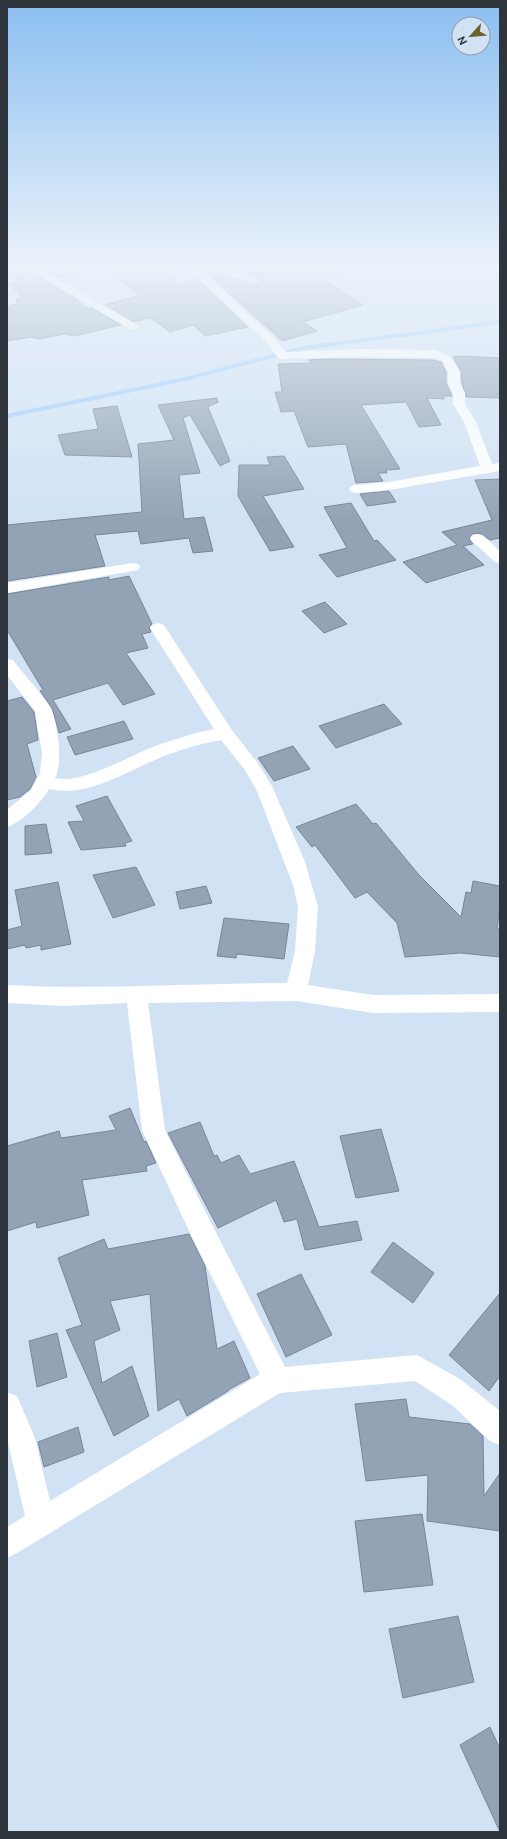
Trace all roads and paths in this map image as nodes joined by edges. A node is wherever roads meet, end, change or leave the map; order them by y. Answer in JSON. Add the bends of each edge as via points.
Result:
{"nodes":[{"id":1,"x":277,"y":349,"type":"edge"},
{"id":2,"x":494,"y":468,"type":"edge"},
{"id":3,"x":356,"y":489,"type":"dead end"},
{"id":4,"x":477,"y":538,"type":"dead end"},
{"id":5,"x":500,"y":559,"type":"edge"},
{"id":6,"x":133,"y":567,"type":"dead end"},
{"id":7,"x":7,"y":588,"type":"edge"},
{"id":8,"x":158,"y":628,"type":"dead end"},
{"id":9,"x":7,"y":664,"type":"edge"},
{"id":10,"x":225,"y":733,"type":"junction"},
{"id":11,"x":44,"y":782,"type":"junction"},
{"id":12,"x":7,"y":820,"type":"edge"},
{"id":13,"x":296,"y":992,"type":"junction"},
{"id":14,"x":7,"y":994,"type":"edge"},
{"id":15,"x":136,"y":994,"type":"junction"},
{"id":16,"x":500,"y":1003,"type":"edge"},
{"id":17,"x":277,"y":1379,"type":"junction"},
{"id":18,"x":7,"y":1406,"type":"edge"},
{"id":19,"x":500,"y":1431,"type":"edge"},
{"id":20,"x":41,"y":1522,"type":"junction"},
{"id":21,"x":7,"y":1543,"type":"edge"}],
"edges":[{"from":1,"to":2,"type":"street","via":[[283,356],[435,354],[446,359],[454,372],[459,404],[470,422],[480,452]]},
{"from":2,"to":3,"type":"street"},
{"from":4,"to":5,"type":"street"},
{"from":6,"to":7,"type":"street"},
{"from":8,"to":10,"type":"street"},
{"from":9,"to":11,"type":"street","via":[[43,710],[51,753],[49,773]]},
{"from":10,"to":11,"type":"street","via":[[162,750],[85,783],[60,786]]},
{"from":10,"to":13,"type":"street","via":[[251,766],[266,791],[303,885],[308,907],[306,944]]},
{"from":11,"to":12,"type":"street","via":[[36,794]]},
{"from":13,"to":15,"type":"street"},
{"from":13,"to":16,"type":"street","via":[[373,1004]]},
{"from":14,"to":15,"type":"street","via":[[63,997]]},
{"from":15,"to":17,"type":"street","via":[[154,1130]]},
{"from":17,"to":19,"type":"street","via":[[417,1368],[434,1376],[478,1407]]},
{"from":17,"to":20,"type":"street"},
{"from":18,"to":20,"type":"street","via":[[21,1438]]},
{"from":20,"to":21,"type":"street"}]}
